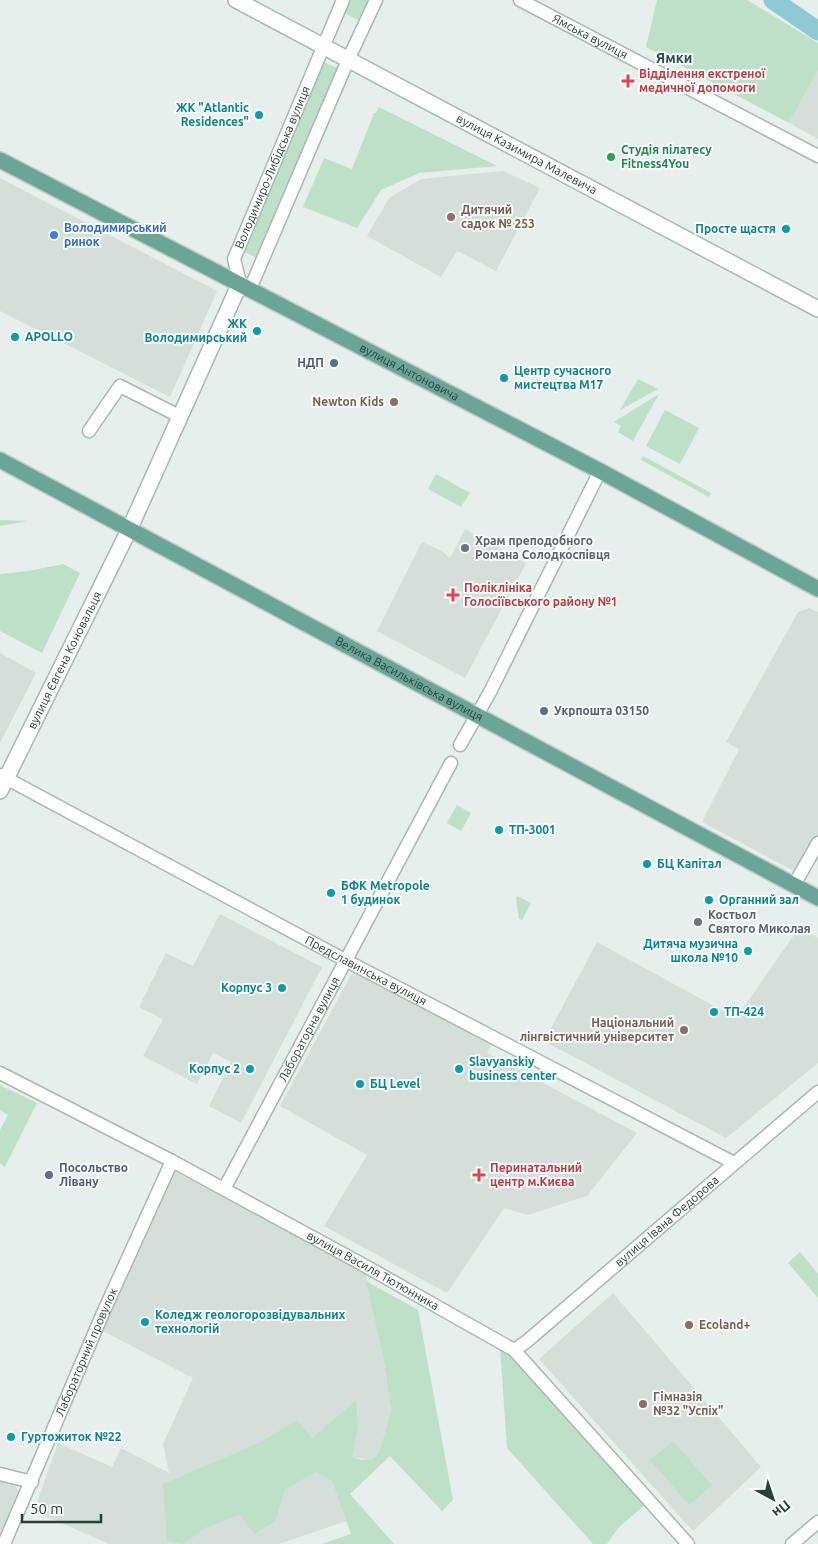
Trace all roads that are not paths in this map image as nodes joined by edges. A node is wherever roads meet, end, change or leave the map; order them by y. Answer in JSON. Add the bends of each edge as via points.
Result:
{"nodes":[{"id":1,"x":236,"y":0,"type":"edge"},
{"id":2,"x":343,"y":0,"type":"edge"},
{"id":3,"x":376,"y":0,"type":"edge"},
{"id":4,"x":520,"y":0,"type":"edge"},
{"id":5,"x":322,"y":46,"type":"junction"},
{"id":6,"x":348,"y":60,"type":"junction"},
{"id":7,"x":818,"y":156,"type":"edge"},
{"id":8,"x":0,"y":160,"type":"edge"},
{"id":9,"x":245,"y":286,"type":"junction"},
{"id":10,"x":818,"y":309,"type":"edge"},
{"id":11,"x":179,"y":416,"type":"junction"},
{"id":12,"x":89,"y":431,"type":"dead end"},
{"id":13,"x":0,"y":460,"type":"edge"},
{"id":14,"x":600,"y":471,"type":"junction"},
{"id":15,"x":130,"y":528,"type":"junction"},
{"id":16,"x":818,"y":589,"type":"edge"},
{"id":17,"x":478,"y":714,"type":"junction"},
{"id":18,"x":460,"y":745,"type":"dead end"},
{"id":19,"x":451,"y":763,"type":"dead end"},
{"id":20,"x":2,"y":782,"type":"edge"},
{"id":21,"x":818,"y":843,"type":"edge"},
{"id":22,"x":794,"y":885,"type":"junction"},
{"id":23,"x":818,"y":898,"type":"edge"},
{"id":24,"x":346,"y":960,"type":"junction"},
{"id":25,"x":0,"y":1073,"type":"edge"},
{"id":26,"x":818,"y":1092,"type":"edge"},
{"id":27,"x":172,"y":1162,"type":"junction"},
{"id":28,"x":734,"y":1163,"type":"junction"},
{"id":29,"x":224,"y":1190,"type":"junction"},
{"id":30,"x":514,"y":1350,"type":"junction"},
{"id":31,"x":0,"y":1474,"type":"edge"},
{"id":32,"x":32,"y":1482,"type":"junction"},
{"id":33,"x":818,"y":1522,"type":"edge"},
{"id":34,"x":4,"y":1544,"type":"edge"},
{"id":35,"x":688,"y":1544,"type":"edge"},
{"id":36,"x":792,"y":1544,"type":"edge"}],
"edges":[{"from":1,"to":5,"type":"main road","name":"вулиця Казимира Малевича"},
{"from":2,"to":5,"type":"street","name":"Володимиро-Либідська вулиця"},
{"from":3,"to":6,"type":"street"},
{"from":4,"to":7,"type":"street","name":"Ямська вулиця"},
{"from":5,"to":6,"type":"main road","name":"вулиця Казимира Малевича"},
{"from":5,"to":9,"type":"street","name":"Володимиро-Либідська вулиця","via":[[234,259]]},
{"from":6,"to":9,"type":"street"},
{"from":6,"to":10,"type":"main road","name":"вулиця Казимира Малевича"},
{"from":8,"to":9,"type":"main road","name":"вулиця Антоновича"},
{"from":9,"to":11,"type":"main road"},
{"from":9,"to":14,"type":"main road","name":"вулиця Антоновича"},
{"from":11,"to":12,"type":"street","via":[[120,386]]},
{"from":11,"to":15,"type":"main road"},
{"from":13,"to":15,"type":"main road","name":"Велика Васильківська вулиця"},
{"from":14,"to":16,"type":"main road","name":"вулиця Антоновича"},
{"from":14,"to":17,"type":"street"},
{"from":15,"to":17,"type":"main road","name":"Велика Васильківська вулиця"},
{"from":15,"to":20,"type":"main road","name":"вулиця Євгена Коновальця"},
{"from":17,"to":18,"type":"street"},
{"from":17,"to":22,"type":"main road","name":"Велика Васильківська вулиця"},
{"from":19,"to":24,"type":"street","name":"Лабораторна вулиця"},
{"from":20,"to":24,"type":"street","name":"Предславинська вулиця"},
{"from":21,"to":22,"type":"street"},
{"from":22,"to":23,"type":"main road","name":"Велика Васильківська вулиця"},
{"from":24,"to":28,"type":"street","name":"Предславинська вулиця"},
{"from":24,"to":29,"type":"street","name":"Лабораторна вулиця"},
{"from":25,"to":27,"type":"street","name":"вулиця Василя Тютюнника"},
{"from":26,"to":28,"type":"street","name":"вулиця Івана Федорова"},
{"from":27,"to":29,"type":"street","name":"вулиця Василя Тютюнника"},
{"from":27,"to":32,"type":"street","name":"Лабораторний провулок","via":[[103,1313]]},
{"from":28,"to":30,"type":"street","name":"вулиця Івана Федорова"},
{"from":29,"to":30,"type":"street","name":"вулиця Василя Тютюнника","via":[[422,1296]]},
{"from":30,"to":35,"type":"street","name":"вулиця Василя Тютюнника"},
{"from":31,"to":32,"type":"street"},
{"from":32,"to":34,"type":"street","name":"Лабораторний провулок"},
{"from":33,"to":36,"type":"street"}]}
